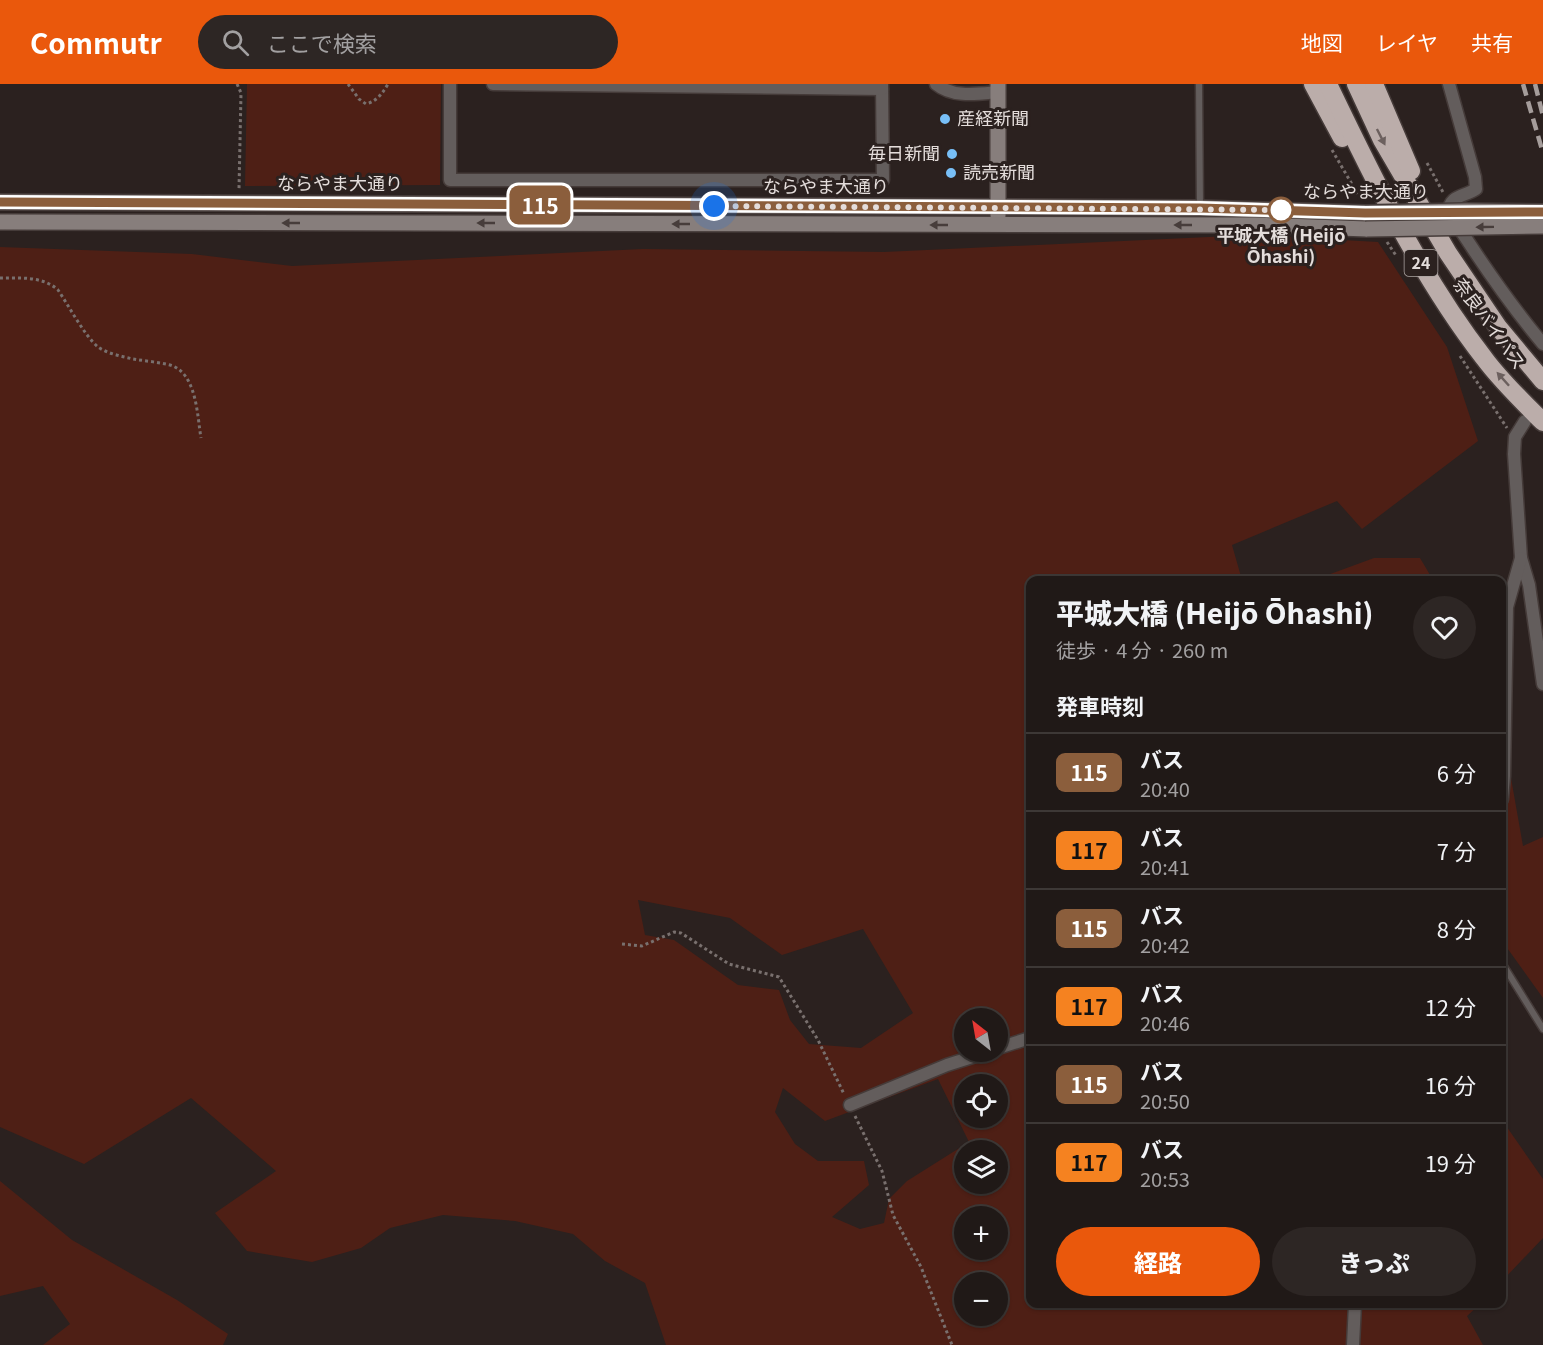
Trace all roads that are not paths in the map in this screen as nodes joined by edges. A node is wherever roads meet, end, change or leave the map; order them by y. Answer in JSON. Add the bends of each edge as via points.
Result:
{"nodes":[{"id":1,"x":450,"y":84,"type":"edge"},
{"id":2,"x":493,"y":84,"type":"edge"},
{"id":3,"x":936,"y":84,"type":"edge"},
{"id":4,"x":1199,"y":84,"type":"edge"},
{"id":5,"x":1313,"y":84,"type":"edge"},
{"id":6,"x":1328,"y":84,"type":"edge"},
{"id":7,"x":1356,"y":84,"type":"edge"},
{"id":8,"x":1374,"y":84,"type":"edge"},
{"id":9,"x":1449,"y":84,"type":"edge"},
{"id":10,"x":882,"y":86,"type":"edge"},
{"id":11,"x":998,"y":88,"type":"edge"},
{"id":12,"x":0,"y":202,"type":"edge"},
{"id":13,"x":998,"y":207,"type":"junction"},
{"id":14,"x":1200,"y":208,"type":"junction"},
{"id":15,"x":1543,"y":212,"type":"edge"},
{"id":16,"x":0,"y":222,"type":"edge"},
{"id":17,"x":998,"y":225,"type":"junction"},
{"id":18,"x":1543,"y":226,"type":"edge"},
{"id":19,"x":1410,"y":246,"type":"junction"},
{"id":20,"x":1448,"y":253,"type":"junction"},
{"id":21,"x":1543,"y":344,"type":"edge"},
{"id":22,"x":1543,"y":381,"type":"edge"},
{"id":23,"x":1534,"y":422,"type":"edge"},
{"id":24,"x":1521,"y":558,"type":"junction"},
{"id":25,"x":1506,"y":663,"type":"edge"},
{"id":26,"x":1543,"y":684,"type":"edge"},
{"id":27,"x":1506,"y":969,"type":"edge"},
{"id":28,"x":1543,"y":1029,"type":"edge"},
{"id":29,"x":1026,"y":1039,"type":"edge"},
{"id":30,"x":1008,"y":1045,"type":"edge"},
{"id":31,"x":956,"y":1062,"type":"edge"},
{"id":32,"x":850,"y":1105,"type":"road end"},
{"id":33,"x":1355,"y":1308,"type":"edge"},
{"id":34,"x":1353,"y":1345,"type":"edge"}],
"edges":[{"from":1,"to":10,"type":"street","via":[[450,180],[883,180]]},
{"from":2,"to":10,"type":"street"},
{"from":3,"to":11,"type":"street","via":[[953,93]]},
{"from":4,"to":14,"type":"lane"},
{"from":5,"to":19,"type":"highway","number":"24","via":[[1348,149]]},
{"from":6,"to":19,"type":"highway","name":"奈良バイパス","number":"24"},
{"from":7,"to":20,"type":"highway","name":"奈良バイパス","number":"24","one_way":true,"via":[[1382,140]]},
{"from":8,"to":20,"type":"highway","number":"24"},
{"from":9,"to":21,"type":"street","via":[[1476,189],[1452,199],[1449,212],[1475,254]]},
{"from":11,"to":13,"type":"street"},
{"from":12,"to":13,"type":"street","name":"ならやま大通り"},
{"from":13,"to":14,"type":"street","name":"ならやま大通り"},
{"from":13,"to":17,"type":"street"},
{"from":14,"to":15,"type":"street","name":"ならやま大通り","bridge":true,"via":[[1365,213]]},
{"from":17,"to":16,"type":"street","name":"ならやま大通り","one_way":true},
{"from":18,"to":17,"type":"street","name":"ならやま大通り","one_way":true,"bridge":true,"via":[[1367,229]]},
{"from":23,"to":19,"type":"highway","name":"奈良バイパス","number":"24","one_way":true,"via":[[1457,320]]},
{"from":20,"to":22,"type":"highway","name":"奈良バイパス","number":"24","via":[[1498,327]]},
{"from":23,"to":24,"type":"street","via":[[1515,437]]},
{"from":24,"to":25,"type":"street","via":[[1507,607]]},
{"from":24,"to":26,"type":"street","via":[[1529,585]]},
{"from":27,"to":28,"type":"lane"},
{"from":29,"to":30,"type":"street"},
{"from":31,"to":32,"type":"street"},
{"from":33,"to":34,"type":"street"}]}
